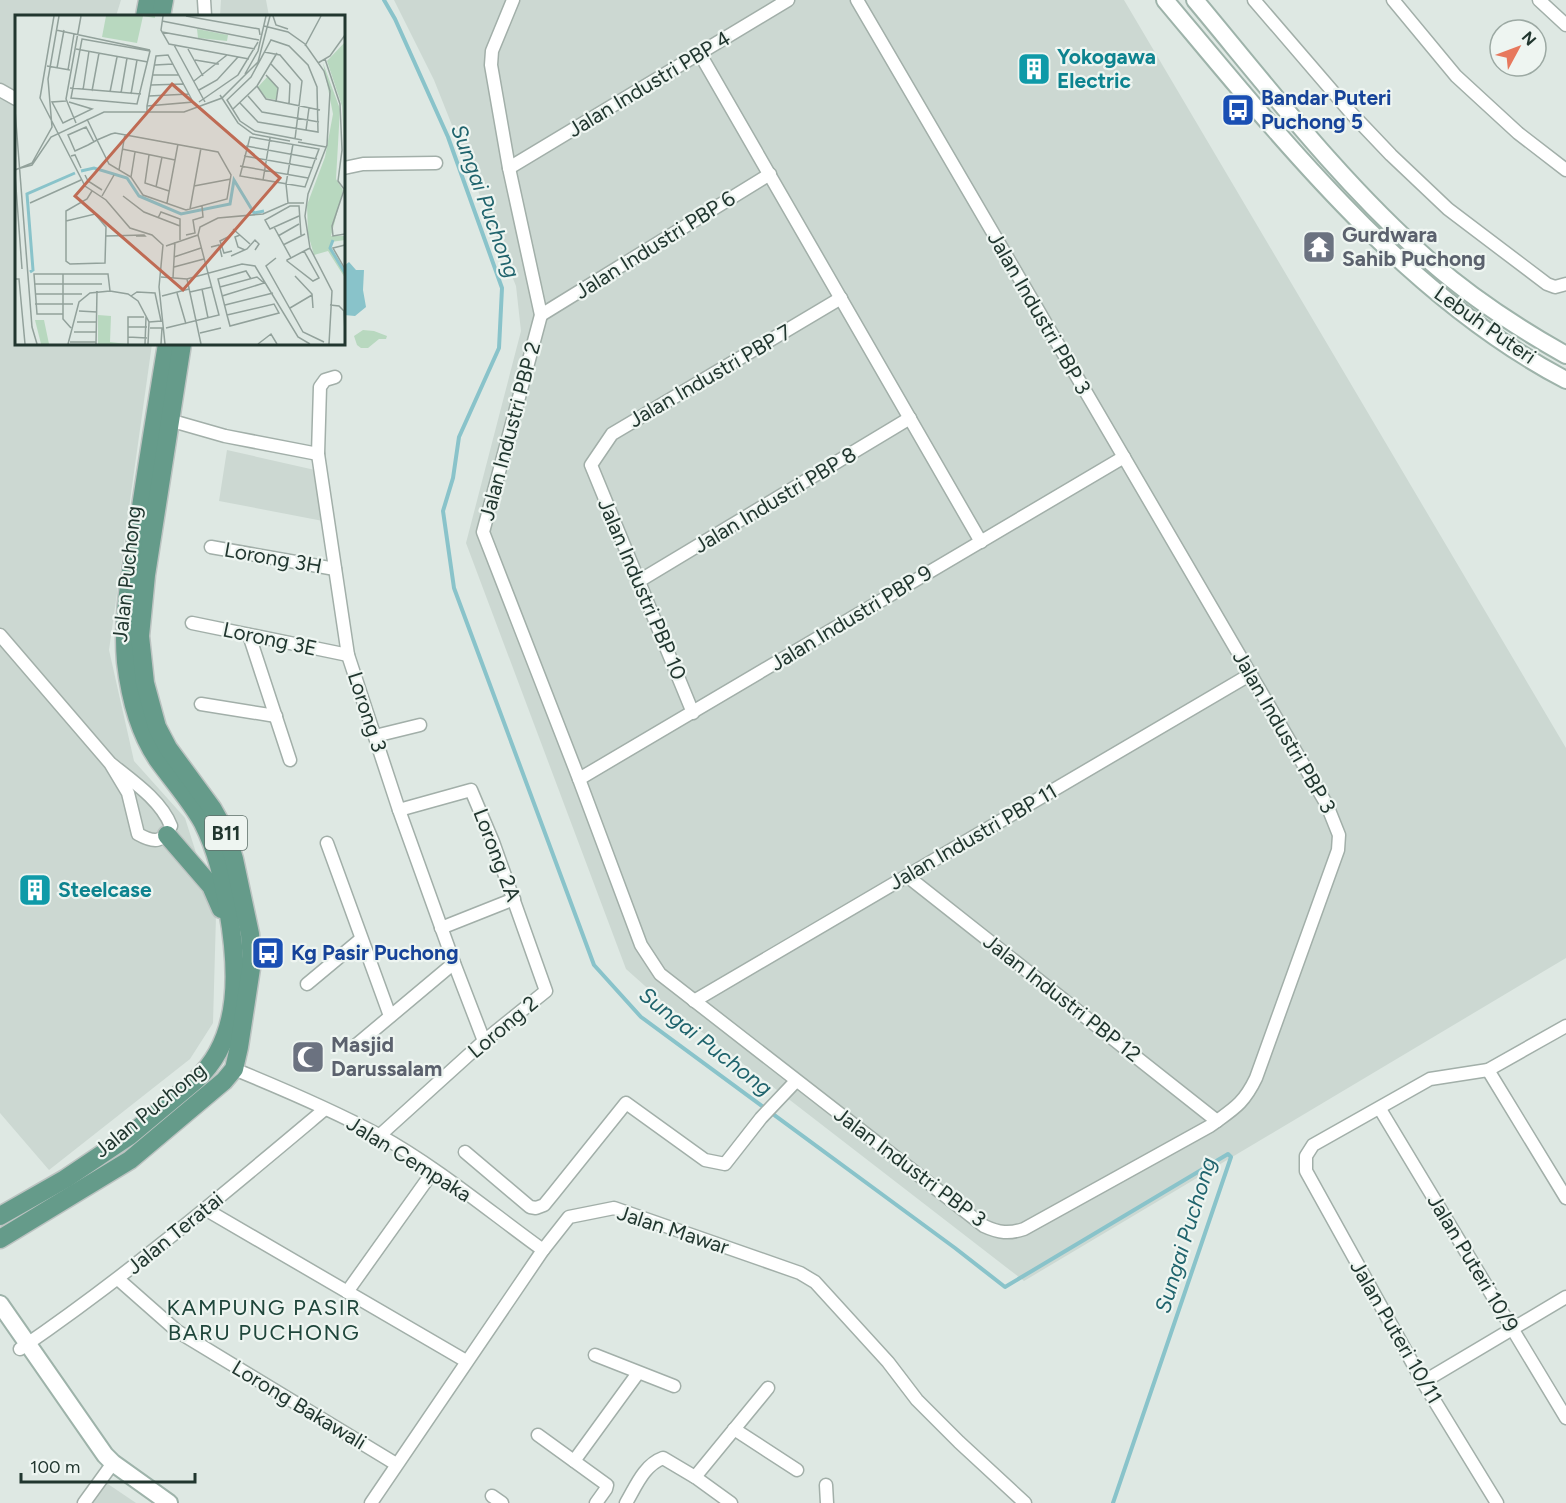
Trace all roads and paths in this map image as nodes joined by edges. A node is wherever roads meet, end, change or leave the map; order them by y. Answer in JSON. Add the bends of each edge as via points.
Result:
{"nodes":[{"id":1,"x":148,"y":0,"type":"edge"},
{"id":2,"x":164,"y":0,"type":"edge"},
{"id":3,"x":204,"y":0,"type":"edge"},
{"id":4,"x":513,"y":0,"type":"edge"},
{"id":5,"x":788,"y":0,"type":"edge"},
{"id":6,"x":856,"y":0,"type":"edge"},
{"id":7,"x":1165,"y":0,"type":"edge"},
{"id":8,"x":1195,"y":0,"type":"edge"},
{"id":9,"x":1254,"y":0,"type":"edge"},
{"id":10,"x":1393,"y":0,"type":"edge"},
{"id":11,"x":1539,"y":0,"type":"edge"},
{"id":12,"x":145,"y":15,"type":"edge"},
{"id":13,"x":161,"y":15,"type":"edge"},
{"id":14,"x":205,"y":15,"type":"edge"},
{"id":15,"x":1566,"y":25,"type":"edge"},
{"id":16,"x":700,"y":54,"type":"junction"},
{"id":17,"x":0,"y":90,"type":"edge"},
{"id":18,"x":15,"y":98,"type":"edge"},
{"id":19,"x":436,"y":163,"type":"dead end"},
{"id":20,"x":345,"y":168,"type":"edge"},
{"id":21,"x":509,"y":168,"type":"junction"},
{"id":22,"x":1566,"y":170,"type":"edge"},
{"id":23,"x":770,"y":174,"type":"junction"},
{"id":24,"x":1561,"y":286,"type":"edge"},
{"id":25,"x":841,"y":298,"type":"junction"},
{"id":26,"x":541,"y":315,"type":"junction"},
{"id":27,"x":167,"y":345,"type":"edge"},
{"id":28,"x":182,"y":345,"type":"edge"},
{"id":29,"x":1566,"y":355,"type":"edge"},
{"id":30,"x":335,"y":377,"type":"dead end"},
{"id":31,"x":1566,"y":380,"type":"edge"},
{"id":32,"x":910,"y":418,"type":"junction"},
{"id":33,"x":169,"y":420,"type":"junction"},
{"id":34,"x":318,"y":454,"type":"junction"},
{"id":35,"x":1124,"y":457,"type":"junction"},
{"id":36,"x":591,"y":465,"type":"joint"},
{"id":37,"x":981,"y":542,"type":"junction"},
{"id":38,"x":211,"y":547,"type":"dead end"},
{"id":39,"x":335,"y":569,"type":"junction"},
{"id":40,"x":639,"y":581,"type":"junction"},
{"id":41,"x":192,"y":623,"type":"dead end"},
{"id":42,"x":0,"y":635,"type":"edge"},
{"id":43,"x":249,"y":635,"type":"junction"},
{"id":44,"x":348,"y":655,"type":"junction"},
{"id":45,"x":1251,"y":674,"type":"junction"},
{"id":46,"x":201,"y":704,"type":"dead end"},
{"id":47,"x":693,"y":713,"type":"junction"},
{"id":48,"x":276,"y":716,"type":"junction"},
{"id":49,"x":420,"y":725,"type":"dead end"},
{"id":50,"x":375,"y":736,"type":"junction"},
{"id":51,"x":290,"y":760,"type":"dead end"},
{"id":52,"x":110,"y":763,"type":"junction"},
{"id":53,"x":579,"y":779,"type":"junction"},
{"id":54,"x":399,"y":810,"type":"junction"},
{"id":55,"x":167,"y":835,"type":"junction"},
{"id":56,"x":327,"y":843,"type":"dead end"},
{"id":57,"x":907,"y":876,"type":"junction"},
{"id":58,"x":514,"y":899,"type":"junction"},
{"id":59,"x":441,"y":928,"type":"junction"},
{"id":60,"x":361,"y":939,"type":"junction"},
{"id":61,"x":234,"y":947,"type":"junction"},
{"id":62,"x":454,"y":963,"type":"junction"},
{"id":63,"x":307,"y":984,"type":"dead end"},
{"id":64,"x":546,"y":991,"type":"joint"},
{"id":65,"x":694,"y":1001,"type":"junction"},
{"id":66,"x":390,"y":1016,"type":"junction"},
{"id":67,"x":1566,"y":1026,"type":"edge"},
{"id":68,"x":484,"y":1041,"type":"junction"},
{"id":69,"x":355,"y":1046,"type":"dead end"},
{"id":70,"x":234,"y":1069,"type":"junction"},
{"id":71,"x":1488,"y":1070,"type":"junction"},
{"id":72,"x":796,"y":1081,"type":"junction"},
{"id":73,"x":325,"y":1109,"type":"junction"},
{"id":74,"x":1380,"y":1109,"type":"junction"},
{"id":75,"x":1217,"y":1121,"type":"junction"},
{"id":76,"x":379,"y":1136,"type":"junction"},
{"id":77,"x":465,"y":1152,"type":"dead end"},
{"id":78,"x":434,"y":1170,"type":"junction"},
{"id":79,"x":1566,"y":1198,"type":"edge"},
{"id":80,"x":206,"y":1209,"type":"junction"},
{"id":81,"x":0,"y":1216,"type":"edge"},
{"id":82,"x":7,"y":1235,"type":"edge"},
{"id":83,"x":0,"y":1247,"type":"edge"},
{"id":84,"x":543,"y":1251,"type":"junction"},
{"id":85,"x":118,"y":1279,"type":"junction"},
{"id":86,"x":347,"y":1292,"type":"junction"},
{"id":87,"x":1566,"y":1297,"type":"edge"},
{"id":88,"x":0,"y":1304,"type":"edge"},
{"id":89,"x":0,"y":1319,"type":"edge"},
{"id":90,"x":1513,"y":1329,"type":"junction"},
{"id":91,"x":24,"y":1347,"type":"junction"},
{"id":92,"x":595,"y":1355,"type":"dead end"},
{"id":93,"x":466,"y":1361,"type":"junction"},
{"id":94,"x":638,"y":1373,"type":"junction"},
{"id":95,"x":1424,"y":1382,"type":"junction"},
{"id":96,"x":674,"y":1386,"type":"dead end"},
{"id":97,"x":768,"y":1388,"type":"dead end"},
{"id":98,"x":1566,"y":1418,"type":"edge"},
{"id":99,"x":734,"y":1429,"type":"junction"},
{"id":100,"x":538,"y":1435,"type":"dead end"},
{"id":101,"x":574,"y":1461,"type":"junction"},
{"id":102,"x":396,"y":1464,"type":"junction"},
{"id":103,"x":109,"y":1467,"type":"junction"},
{"id":104,"x":797,"y":1470,"type":"dead end"},
{"id":105,"x":695,"y":1477,"type":"junction"},
{"id":106,"x":826,"y":1485,"type":"dead end"},
{"id":107,"x":84,"y":1503,"type":"edge"},
{"id":108,"x":153,"y":1503,"type":"edge"},
{"id":109,"x":169,"y":1503,"type":"edge"},
{"id":110,"x":371,"y":1503,"type":"edge"},
{"id":111,"x":596,"y":1503,"type":"edge"},
{"id":112,"x":626,"y":1503,"type":"edge"},
{"id":113,"x":731,"y":1503,"type":"edge"},
{"id":114,"x":826,"y":1503,"type":"edge"},
{"id":115,"x":1024,"y":1503,"type":"edge"},
{"id":116,"x":1497,"y":1503,"type":"edge"}],
"edges":[{"from":1,"to":12,"type":"main road"},
{"from":2,"to":13,"type":"main road"},
{"from":3,"to":14,"type":"street"},
{"from":4,"to":21,"type":"street","name":"Jalan Industri PBP 2","via":[[492,51],[491,65]]},
{"from":5,"to":16,"type":"street","name":"Jalan Industri PBP 4"},
{"from":6,"to":35,"type":"street","name":"Jalan Industri PBP 3"},
{"from":7,"to":31,"type":"main road","name":"Lebuh Puteri","via":[[1340,202],[1397,257],[1507,344]]},
{"from":8,"to":29,"type":"main road","name":"Lebuh Puteri","via":[[1339,171],[1400,234],[1464,289]]},
{"from":9,"to":24,"type":"street","via":[[1352,114],[1448,210],[1547,284]]},
{"from":10,"to":22,"type":"street","via":[[1456,76],[1518,133]]},
{"from":11,"to":15,"type":"street"},
{"from":16,"to":21,"type":"street","name":"Jalan Industri PBP 4"},
{"from":16,"to":23,"type":"street"},
{"from":17,"to":18,"type":"street"},
{"from":19,"to":20,"type":"street"},
{"from":21,"to":26,"type":"street","name":"Jalan Industri PBP 2"},
{"from":23,"to":25,"type":"street"},
{"from":23,"to":26,"type":"street","name":"Jalan Industri PBP 6"},
{"from":25,"to":32,"type":"street"},
{"from":25,"to":36,"type":"street","name":"Jalan Industri PBP 7","via":[[612,434]]},
{"from":26,"to":53,"type":"street","name":"Jalan Industri PBP 2","via":[[483,532]]},
{"from":27,"to":61,"type":"main road","name":"Jalan Puchong","number":"B11","via":[[126,607],[126,661],[143,734],[201,820],[214,847]]},
{"from":28,"to":33,"type":"main road","name":"Jalan Puchong","number":"B11"},
{"from":30,"to":34,"type":"street","name":"Lorong 3","via":[[325,380],[320,387]]},
{"from":32,"to":37,"type":"street"},
{"from":32,"to":40,"type":"street","name":"Jalan Industri PBP 8"},
{"from":33,"to":34,"type":"street","via":[[225,436]]},
{"from":33,"to":70,"type":"main road","name":"Jalan Puchong","number":"B11","via":[[142,604],[142,665],[157,727],[212,808],[234,859],[252,962]]},
{"from":34,"to":39,"type":"street","name":"Lorong 3"},
{"from":35,"to":37,"type":"street","name":"Jalan Industri PBP 9"},
{"from":35,"to":45,"type":"street","name":"Jalan Industri PBP 3"},
{"from":36,"to":40,"type":"street","name":"Jalan Industri PBP 10"},
{"from":37,"to":47,"type":"street","name":"Jalan Industri PBP 9"},
{"from":38,"to":39,"type":"street","name":"Lorong 3H"},
{"from":39,"to":44,"type":"street","name":"Lorong 3"},
{"from":40,"to":47,"type":"street","name":"Jalan Industri PBP 10"},
{"from":41,"to":43,"type":"street","name":"Lorong 3E"},
{"from":42,"to":52,"type":"street"},
{"from":43,"to":44,"type":"street","name":"Lorong 3E"},
{"from":43,"to":48,"type":"street"},
{"from":44,"to":50,"type":"street","name":"Lorong 3"},
{"from":45,"to":57,"type":"street","name":"Jalan Industri PBP 11"},
{"from":45,"to":75,"type":"street","name":"Jalan Industri PBP 3","via":[[1327,805],[1339,835],[1338,850],[1248,1096]]},
{"from":46,"to":48,"type":"street"},
{"from":47,"to":53,"type":"street","name":"Jalan Industri PBP 9"},
{"from":48,"to":51,"type":"street"},
{"from":49,"to":50,"type":"street"},
{"from":50,"to":54,"type":"street","name":"Lorong 3"},
{"from":52,"to":55,"type":"street","via":[[168,817],[171,825]]},
{"from":52,"to":55,"type":"street","via":[[128,793],[138,834],[148,840]]},
{"from":53,"to":65,"type":"street","name":"Jalan Industri PBP 2","via":[[641,945],[660,974]]},
{"from":54,"to":58,"type":"street","name":"Lorong 2A","via":[[471,790]]},
{"from":54,"to":59,"type":"street","name":"Lorong 3"},
{"from":55,"to":61,"type":"main road","via":[[211,886]]},
{"from":56,"to":60,"type":"street"},
{"from":57,"to":65,"type":"street","name":"Jalan Industri PBP 11"},
{"from":57,"to":75,"type":"street","name":"Jalan Industri PBP 12"},
{"from":58,"to":59,"type":"street"},
{"from":58,"to":64,"type":"street","name":"Lorong 2A"},
{"from":59,"to":62,"type":"street","name":"Lorong 3"},
{"from":60,"to":63,"type":"street"},
{"from":60,"to":66,"type":"street"},
{"from":61,"to":81,"type":"main road","name":"Jalan Puchong","number":"B11","via":[[232,1005],[223,1041],[206,1070],[129,1136]]},
{"from":62,"to":66,"type":"street"},
{"from":62,"to":68,"type":"street","name":"Lorong 3"},
{"from":64,"to":68,"type":"street","name":"Lorong 2"},
{"from":65,"to":72,"type":"street","name":"Jalan Industri PBP 3"},
{"from":66,"to":69,"type":"street"},
{"from":67,"to":71,"type":"street"},
{"from":68,"to":76,"type":"street","name":"Lorong 2"},
{"from":70,"to":73,"type":"street","name":"Jalan Cempaka"},
{"from":70,"to":82,"type":"main road","name":"Jalan Puchong","via":[[209,1095],[130,1160]]},
{"from":71,"to":74,"type":"street","via":[[1430,1079]]},
{"from":71,"to":79,"type":"street"},
{"from":72,"to":75,"type":"street","name":"Jalan Industri PBP 3","via":[[984,1226],[998,1232],[1024,1229]]},
{"from":72,"to":77,"type":"street","via":[[724,1164],[705,1160],[626,1103],[554,1194],[536,1208]]},
{"from":73,"to":76,"type":"street","name":"Jalan Cempaka"},
{"from":73,"to":80,"type":"street","name":"Jalan Teratai"},
{"from":74,"to":90,"type":"street","name":"Jalan Puteri 10/9"},
{"from":74,"to":95,"type":"street","name":"Jalan Puteri 10/11","via":[[1313,1145],[1306,1156],[1306,1171]]},
{"from":76,"to":78,"type":"street","name":"Jalan Cempaka"},
{"from":78,"to":84,"type":"street","name":"Jalan Cempaka"},
{"from":78,"to":86,"type":"street"},
{"from":80,"to":85,"type":"street","name":"Jalan Teratai"},
{"from":80,"to":86,"type":"street"},
{"from":82,"to":83,"type":"main road","name":"Jalan Puchong"},
{"from":84,"to":93,"type":"street","name":"Jalan Mawar"},
{"from":84,"to":115,"type":"street","name":"Jalan Mawar","via":[[569,1217],[614,1208],[801,1274],[815,1282],[917,1400]]},
{"from":85,"to":91,"type":"street","name":"Jalan Teratai"},
{"from":85,"to":102,"type":"street","name":"Lorong Bakawali","via":[[177,1331]]},
{"from":86,"to":93,"type":"street"},
{"from":87,"to":90,"type":"street"},
{"from":88,"to":91,"type":"main road"},
{"from":89,"to":91,"type":"main road"},
{"from":90,"to":95,"type":"street"},
{"from":90,"to":98,"type":"street","name":"Jalan Puteri 10/9"},
{"from":91,"to":103,"type":"main road","via":[[94,1458]]},
{"from":92,"to":94,"type":"street"},
{"from":93,"to":102,"type":"street","name":"Jalan Mawar"},
{"from":94,"to":96,"type":"street"},
{"from":94,"to":101,"type":"street"},
{"from":95,"to":116,"type":"street","name":"Jalan Puteri 10/11"},
{"from":97,"to":99,"type":"street"},
{"from":99,"to":104,"type":"street"},
{"from":99,"to":105,"type":"street"},
{"from":100,"to":101,"type":"street"},
{"from":101,"to":111,"type":"street","via":[[607,1485]]},
{"from":102,"to":110,"type":"street","name":"Jalan Mawar"},
{"from":103,"to":107,"type":"street"},
{"from":103,"to":108,"type":"main road"},
{"from":103,"to":109,"type":"main road"},
{"from":105,"to":112,"type":"street","via":[[663,1458],[654,1461]]},
{"from":105,"to":113,"type":"street"},
{"from":106,"to":114,"type":"street"}]}
